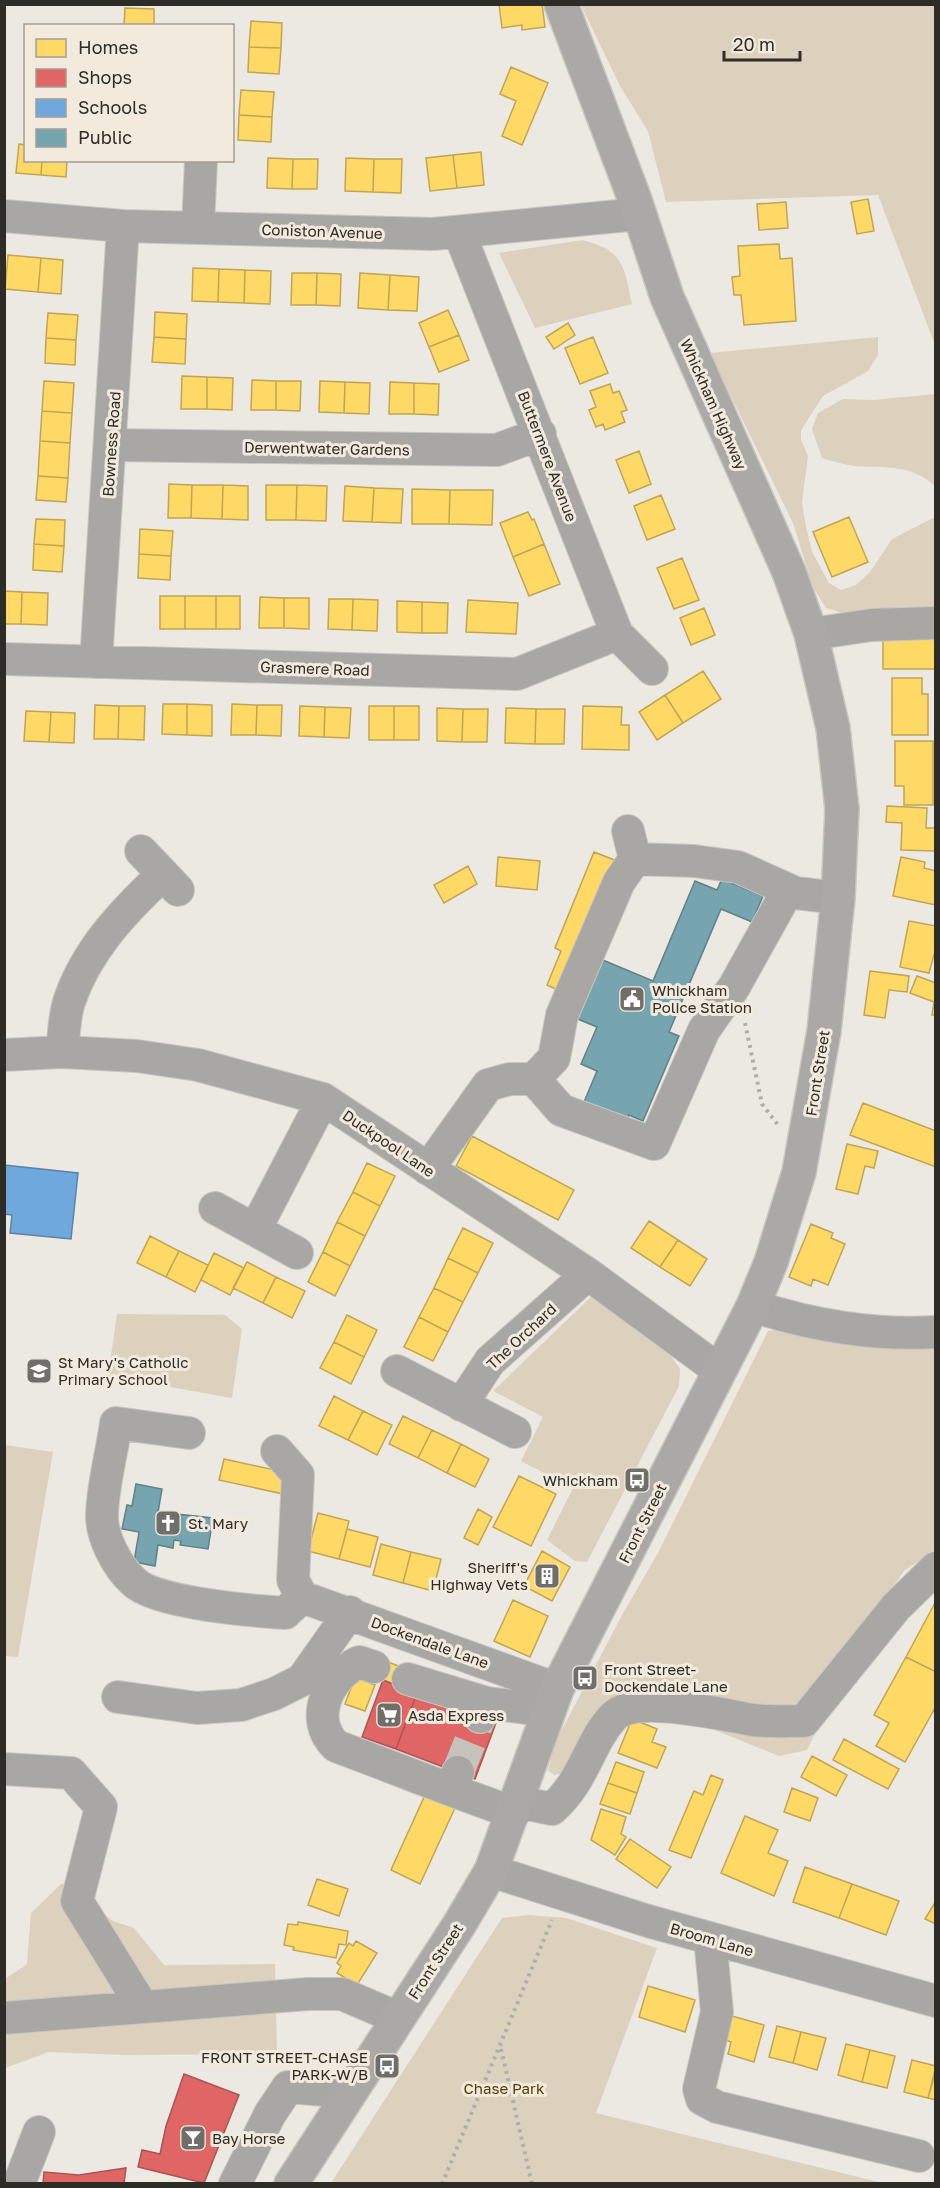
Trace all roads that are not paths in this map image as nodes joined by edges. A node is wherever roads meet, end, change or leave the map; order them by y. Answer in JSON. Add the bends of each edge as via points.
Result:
{"nodes":[{"id":1,"x":561,"y":4,"type":"edge"},
{"id":2,"x":201,"y":162,"type":"edge"},
{"id":3,"x":639,"y":214,"type":"junction"},
{"id":4,"x":4,"y":216,"type":"edge"},
{"id":5,"x":123,"y":226,"type":"junction"},
{"id":6,"x":198,"y":227,"type":"junction"},
{"id":7,"x":459,"y":232,"type":"junction"},
{"id":8,"x":540,"y":434,"type":"junction"},
{"id":9,"x":111,"y":445,"type":"junction"},
{"id":10,"x":936,"y":622,"type":"edge"},
{"id":11,"x":617,"y":634,"type":"junction"},
{"id":12,"x":811,"y":634,"type":"junction"},
{"id":13,"x":4,"y":659,"type":"edge"},
{"id":14,"x":96,"y":662,"type":"junction"},
{"id":15,"x":652,"y":669,"type":"dead end"},
{"id":16,"x":842,"y":809,"type":"joint"},
{"id":17,"x":141,"y":851,"type":"dead end"},
{"id":18,"x":788,"y":890,"type":"junction"},
{"id":19,"x":838,"y":898,"type":"junction"},
{"id":20,"x":62,"y":1052,"type":"junction"},
{"id":21,"x":4,"y":1055,"type":"edge"},
{"id":22,"x":534,"y":1079,"type":"junction"},
{"id":23,"x":324,"y":1099,"type":"junction"},
{"id":24,"x":428,"y":1168,"type":"junction"},
{"id":25,"x":215,"y":1209,"type":"dead end"},
{"id":26,"x":255,"y":1230,"type":"junction"},
{"id":27,"x":297,"y":1253,"type":"dead end"},
{"id":28,"x":588,"y":1274,"type":"junction"},
{"id":29,"x":753,"y":1306,"type":"junction"},
{"id":30,"x":936,"y":1332,"type":"edge"},
{"id":31,"x":397,"y":1371,"type":"dead end"},
{"id":32,"x":720,"y":1371,"type":"junction"},
{"id":33,"x":461,"y":1405,"type":"junction"},
{"id":34,"x":515,"y":1432,"type":"dead end"},
{"id":35,"x":189,"y":1433,"type":"dead end"},
{"id":36,"x":277,"y":1451,"type":"dead end"},
{"id":37,"x":936,"y":1568,"type":"edge"},
{"id":38,"x":302,"y":1597,"type":"junction"},
{"id":39,"x":350,"y":1612,"type":"junction"},
{"id":40,"x":374,"y":1667,"type":"dead end"},
{"id":41,"x":408,"y":1680,"type":"dead end"},
{"id":42,"x":118,"y":1697,"type":"dead end"},
{"id":43,"x":553,"y":1700,"type":"junction"},
{"id":44,"x":4,"y":1769,"type":"edge"},
{"id":45,"x":516,"y":1807,"type":"junction"},
{"id":46,"x":491,"y":1871,"type":"junction"},
{"id":47,"x":710,"y":1938,"type":"junction"},
{"id":48,"x":936,"y":2001,"type":"edge"},
{"id":49,"x":142,"y":2006,"type":"junction"},
{"id":50,"x":4,"y":2018,"type":"edge"},
{"id":51,"x":398,"y":2018,"type":"junction"},
{"id":52,"x":350,"y":2092,"type":"junction"},
{"id":53,"x":39,"y":2132,"type":"dead end"},
{"id":54,"x":919,"y":2156,"type":"dead end"},
{"id":55,"x":19,"y":2184,"type":"edge"},
{"id":56,"x":235,"y":2184,"type":"edge"},
{"id":57,"x":291,"y":2184,"type":"edge"}],
"edges":[{"from":1,"to":3,"type":"main road","name":"Whickham Highway"},
{"from":2,"to":6,"type":"street"},
{"from":3,"to":7,"type":"street","name":"Coniston Avenue"},
{"from":3,"to":12,"type":"main road","name":"Whickham Highway","via":[[667,297],[789,572]]},
{"from":4,"to":5,"type":"street","name":"Coniston Avenue"},
{"from":5,"to":6,"type":"street","name":"Coniston Avenue"},
{"from":5,"to":9,"type":"street","name":"Bowness Road"},
{"from":6,"to":7,"type":"street","name":"Coniston Avenue"},
{"from":7,"to":8,"type":"street","name":"Buttermere Avenue"},
{"from":8,"to":9,"type":"street","name":"Derwentwater Gardens","via":[[497,450]]},
{"from":8,"to":11,"type":"street","name":"Buttermere Avenue"},
{"from":9,"to":14,"type":"street","name":"Bowness Road"},
{"from":10,"to":12,"type":"street","via":[[872,625]]},
{"from":11,"to":14,"type":"street","name":"Grasmere Road","via":[[517,674]]},
{"from":11,"to":15,"type":"street","name":"Buttermere Avenue"},
{"from":12,"to":16,"type":"main road","name":"Whickham Highway","via":[[833,728]]},
{"from":13,"to":14,"type":"street","name":"Grasmere Road"},
{"from":16,"to":19,"type":"main road","name":"Front Street"},
{"from":17,"to":20,"type":"street","via":[[170,882],[124,911],[88,959],[68,1004]]},
{"from":18,"to":19,"type":"street"},
{"from":18,"to":22,"type":"street","via":[[738,867],[694,861],[632,845],[562,1015],[554,1058]]},
{"from":18,"to":22,"type":"street","via":[[722,1006],[704,1030],[654,1144],[561,1110]]},
{"from":19,"to":29,"type":"main road","name":"Front Street","via":[[824,1031],[807,1139],[786,1216]]},
{"from":20,"to":21,"type":"street","name":"Duckpool Lane"},
{"from":20,"to":23,"type":"street","name":"Duckpool Lane","via":[[137,1056],[198,1065]]},
{"from":22,"to":24,"type":"street","via":[[510,1079],[488,1085]]},
{"from":23,"to":24,"type":"street","name":"Duckpool Lane"},
{"from":23,"to":26,"type":"street"},
{"from":24,"to":28,"type":"street","name":"Duckpool Lane"},
{"from":25,"to":26,"type":"street"},
{"from":26,"to":27,"type":"street"},
{"from":28,"to":32,"type":"street","name":"Duckpool Lane"},
{"from":28,"to":33,"type":"street","name":"The Orchard","via":[[490,1361]]},
{"from":29,"to":30,"type":"street","via":[[837,1328]]},
{"from":29,"to":32,"type":"main road","name":"Front Street"},
{"from":31,"to":33,"type":"street"},
{"from":32,"to":43,"type":"main road","name":"Front Street"},
{"from":33,"to":34,"type":"street"},
{"from":35,"to":38,"type":"street","via":[[116,1423],[101,1515],[109,1547],[134,1584],[163,1596],[242,1610],[285,1613]]},
{"from":36,"to":38,"type":"street","via":[[298,1475],[293,1580]]},
{"from":37,"to":45,"type":"street","via":[[896,1607],[804,1721],[755,1720],[704,1711],[634,1707],[614,1716],[580,1777],[552,1809]]},
{"from":38,"to":39,"type":"street","name":"Dockendale Lane"},
{"from":39,"to":42,"type":"street","via":[[302,1680],[274,1694],[241,1705],[197,1708]]},
{"from":39,"to":43,"type":"street","name":"Dockendale Lane"},
{"from":40,"to":45,"type":"street","via":[[359,1662],[349,1667],[330,1689],[321,1721],[327,1738],[336,1746],[454,1781]]},
{"from":41,"to":43,"type":"street","via":[[484,1710]]},
{"from":43,"to":45,"type":"main road","name":"Front Street"},
{"from":44,"to":49,"type":"street","via":[[70,1773],[101,1807],[77,1901]]},
{"from":45,"to":46,"type":"main road","name":"Front Street"},
{"from":46,"to":47,"type":"street","name":"Broom Lane"},
{"from":46,"to":51,"type":"main road","name":"Front Street"},
{"from":47,"to":48,"type":"street","name":"Broom Lane"},
{"from":47,"to":54,"type":"street","via":[[717,2012],[699,2090],[702,2099],[717,2108]]},
{"from":49,"to":50,"type":"street"},
{"from":49,"to":51,"type":"street","via":[[342,1994]]},
{"from":51,"to":52,"type":"main road","name":"Front Street"},
{"from":52,"to":56,"type":"street","via":[[288,2086]]},
{"from":52,"to":57,"type":"main road","name":"Front Street"},
{"from":53,"to":55,"type":"street"}]}
